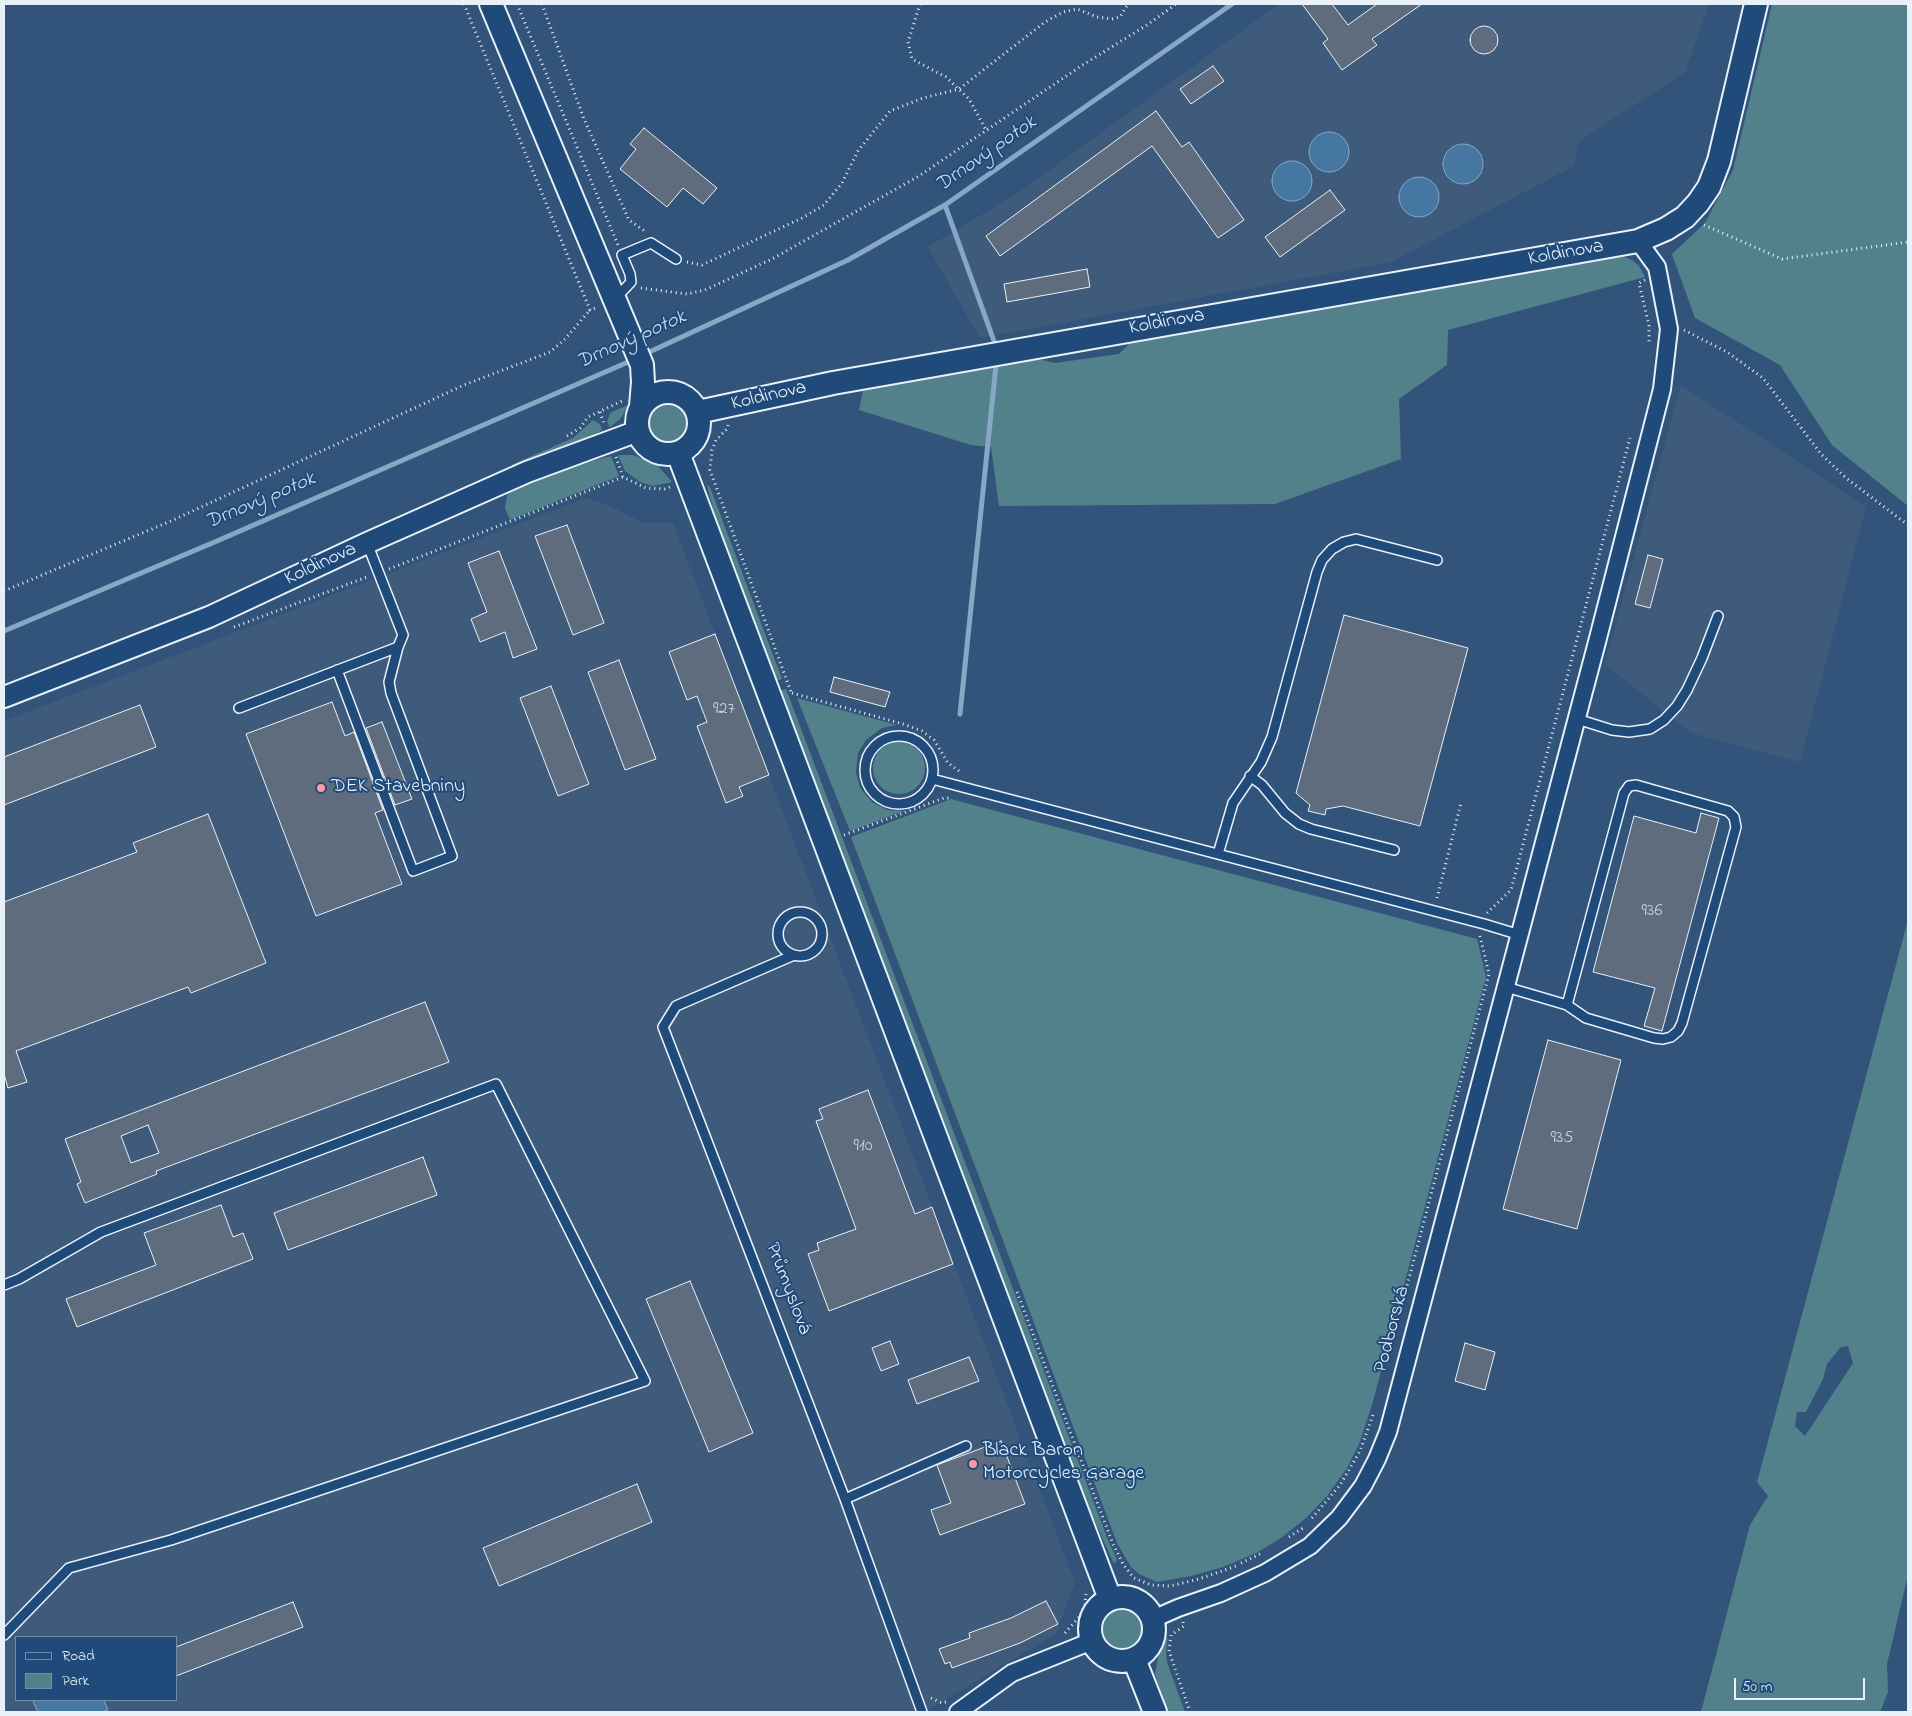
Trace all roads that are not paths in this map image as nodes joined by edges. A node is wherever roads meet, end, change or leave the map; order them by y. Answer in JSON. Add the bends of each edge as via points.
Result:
{"nodes":[{"id":1,"x":491,"y":4,"type":"edge"},
{"id":2,"x":1756,"y":4,"type":"edge"},
{"id":3,"x":1638,"y":241,"type":"junction"},
{"id":4,"x":676,"y":259,"type":"road end"},
{"id":5,"x":610,"y":306,"type":"junction"},
{"id":6,"x":645,"y":371,"type":"junction"},
{"id":7,"x":669,"y":392,"type":"junction"},
{"id":8,"x":633,"y":403,"type":"junction"},
{"id":9,"x":698,"y":412,"type":"junction"},
{"id":10,"x":638,"y":431,"type":"junction"},
{"id":11,"x":678,"y":453,"type":"junction"},
{"id":12,"x":367,"y":543,"type":"junction"},
{"id":13,"x":1437,"y":560,"type":"dead end"},
{"id":14,"x":1718,"y":616,"type":"dead end"},
{"id":15,"x":398,"y":647,"type":"junction"},
{"id":16,"x":336,"y":670,"type":"junction"},
{"id":17,"x":4,"y":697,"type":"edge"},
{"id":18,"x":239,"y":708,"type":"dead end"},
{"id":19,"x":1577,"y":719,"type":"junction"},
{"id":20,"x":1250,"y":776,"type":"junction"},
{"id":21,"x":932,"y":779,"type":"junction"},
{"id":22,"x":1394,"y":850,"type":"dead end"},
{"id":23,"x":1218,"y":854,"type":"junction"},
{"id":24,"x":1520,"y":935,"type":"junction"},
{"id":25,"x":794,"y":955,"type":"junction"},
{"id":26,"x":1506,"y":987,"type":"junction"},
{"id":27,"x":1567,"y":1004,"type":"junction"},
{"id":28,"x":4,"y":1285,"type":"edge"},
{"id":29,"x":966,"y":1446,"type":"dead end"},
{"id":30,"x":845,"y":1499,"type":"junction"},
{"id":31,"x":1110,"y":1599,"type":"junction"},
{"id":32,"x":1153,"y":1619,"type":"junction"},
{"id":33,"x":4,"y":1636,"type":"edge"},
{"id":34,"x":1092,"y":1641,"type":"junction"},
{"id":35,"x":1134,"y":1658,"type":"junction"},
{"id":36,"x":954,"y":1707,"type":"edge"},
{"id":37,"x":922,"y":1712,"type":"edge"},
{"id":38,"x":1154,"y":1712,"type":"edge"}],
"edges":[{"from":1,"to":5,"type":"main road"},
{"from":2,"to":3,"type":"main road","name":"Koldinova","via":[[1719,160],[1709,187],[1685,217]]},
{"from":3,"to":9,"type":"main road","name":"Koldinova","via":[[833,383]]},
{"from":3,"to":19,"type":"street","name":"Podborská","via":[[1657,267],[1668,329],[1660,398]]},
{"from":4,"to":5,"type":"lane","via":[[651,243],[622,255],[631,282]]},
{"from":5,"to":6,"type":"main road","via":[[624,322]]},
{"from":6,"to":7,"type":"main road"},
{"from":6,"to":8,"type":"main road"},
{"from":7,"to":8,"type":"main road"},
{"from":7,"to":9,"type":"main road","via":[[681,394]]},
{"from":8,"to":10,"type":"main road"},
{"from":9,"to":11,"type":"main road","via":[[698,432],[694,441]]},
{"from":10,"to":11,"type":"main road","via":[[649,448],[658,453]]},
{"from":10,"to":12,"type":"street","name":"Koldinova","via":[[527,472]]},
{"from":11,"to":31,"type":"main road"},
{"from":12,"to":15,"type":"lane","via":[[403,635]]},
{"from":12,"to":17,"type":"street","name":"Koldinova","via":[[209,617]]},
{"from":13,"to":20,"type":"lane","via":[[1356,539],[1332,549],[1322,560],[1272,737],[1264,757]]},
{"from":14,"to":19,"type":"lane","via":[[1687,690],[1664,720],[1650,729],[1629,732]]},
{"from":15,"to":16,"type":"lane"},
{"from":15,"to":16,"type":"lane","via":[[389,682],[391,693],[452,856],[414,871]]},
{"from":16,"to":18,"type":"lane"},
{"from":19,"to":24,"type":"street","name":"Podborská"},
{"from":20,"to":22,"type":"lane","via":[[1299,824]]},
{"from":20,"to":23,"type":"lane","via":[[1233,803]]},
{"from":21,"to":21,"type":"lane","via":[[930,755],[914,738],[896,736],[879,741],[865,760],[867,784],[884,801],[907,803],[918,798]]},
{"from":21,"to":23,"type":"lane"},
{"from":23,"to":24,"type":"lane"},
{"from":24,"to":26,"type":"street","name":"Podborská"},
{"from":25,"to":25,"type":"lane","via":[[802,956],[814,951],[822,938],[820,924],[810,914],[789,915],[780,926],[778,933],[782,947]]},
{"from":25,"to":30,"type":"lane","name":"Průmyslová","via":[[676,1006],[663,1027]]},
{"from":26,"to":27,"type":"lane"},
{"from":26,"to":32,"type":"street","name":"Podborská","via":[[1388,1432],[1363,1486],[1339,1518],[1310,1546],[1265,1573]]},
{"from":27,"to":27,"type":"lane","via":[[1586,1018],[1654,1038],[1671,1037],[1678,1031],[1736,827],[1728,810],[1636,785],[1629,786],[1624,793]]},
{"from":28,"to":33,"type":"lane","via":[[102,1232],[496,1084],[645,1381],[171,1540],[70,1568]]},
{"from":29,"to":30,"type":"lane"},
{"from":30,"to":37,"type":"lane","name":"Průmyslová"},
{"from":31,"to":32,"type":"main road","via":[[1120,1596],[1134,1599]]},
{"from":31,"to":34,"type":"main road","via":[[1098,1606],[1092,1618]]},
{"from":32,"to":35,"type":"main road","via":[[1150,1645]]},
{"from":34,"to":35,"type":"main road","via":[[1111,1659],[1124,1661]]},
{"from":34,"to":36,"type":"street","via":[[1012,1673]]},
{"from":35,"to":38,"type":"main road"}]}
